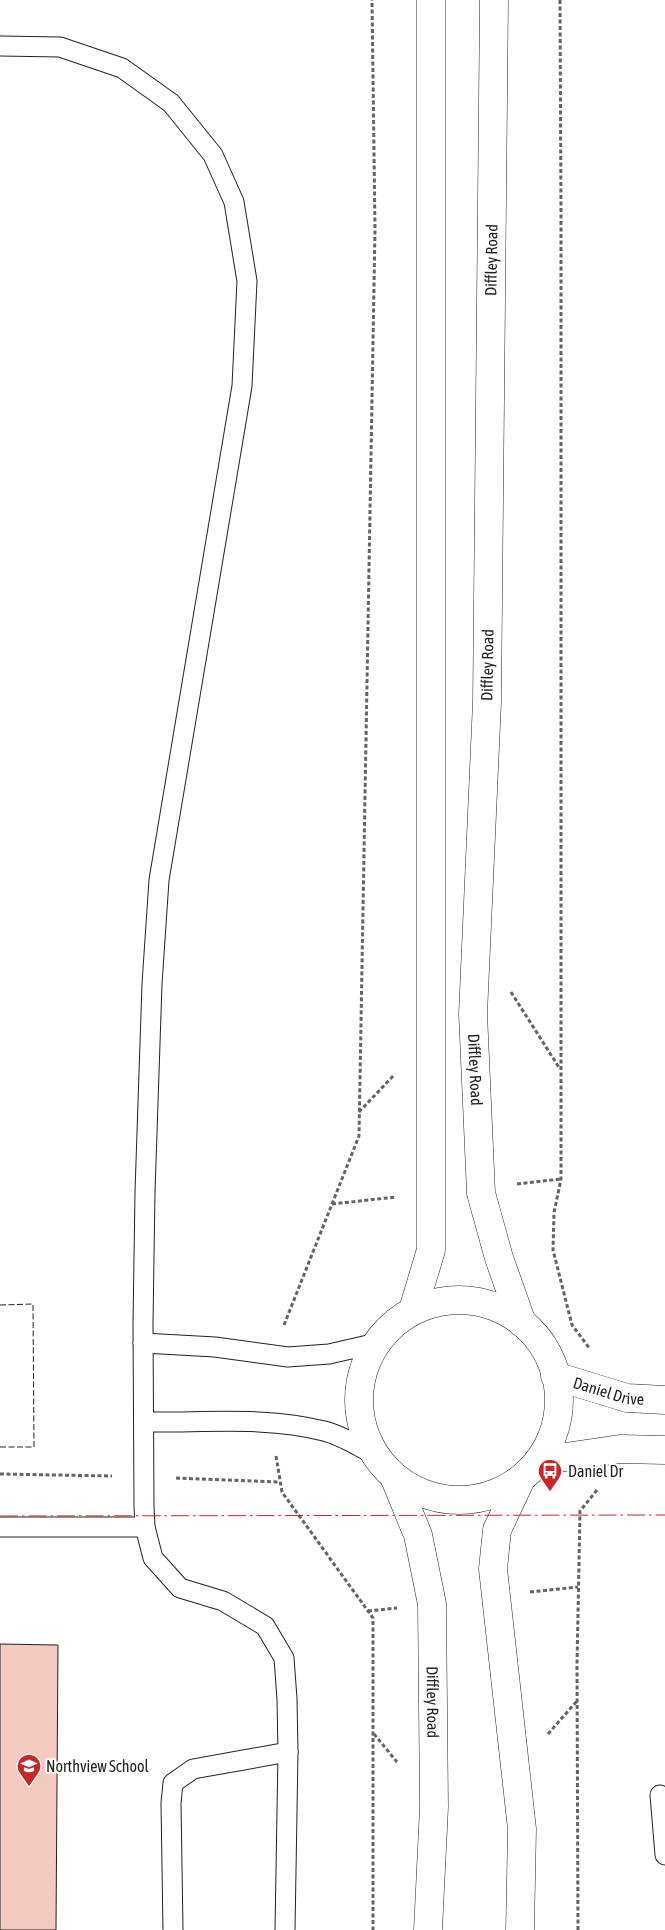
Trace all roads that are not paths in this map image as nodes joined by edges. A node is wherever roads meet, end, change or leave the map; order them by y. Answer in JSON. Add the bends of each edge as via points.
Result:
{"nodes":[{"id":1,"x":431,"y":0,"type":"edge"},
{"id":2,"x":494,"y":0,"type":"edge"},
{"id":3,"x":0,"y":46,"type":"edge"},
{"id":4,"x":413,"y":1310,"type":"junction"},
{"id":5,"x":522,"y":1323,"type":"junction"},
{"id":6,"x":377,"y":1342,"type":"junction"},
{"id":7,"x":143,"y":1343,"type":"junction"},
{"id":8,"x":555,"y":1376,"type":"junction"},
{"id":9,"x":665,"y":1400,"type":"edge"},
{"id":10,"x":144,"y":1422,"type":"junction"},
{"id":11,"x":665,"y":1450,"type":"edge"},
{"id":12,"x":373,"y":1454,"type":"junction"},
{"id":13,"x":538,"y":1461,"type":"junction"},
{"id":14,"x":395,"y":1479,"type":"junction"},
{"id":15,"x":520,"y":1481,"type":"junction"},
{"id":16,"x":0,"y":1527,"type":"edge"},
{"id":17,"x":145,"y":1527,"type":"junction"},
{"id":18,"x":288,"y":1752,"type":"junction"},
{"id":19,"x":660,"y":1796,"type":"dead end"},
{"id":20,"x":665,"y":1854,"type":"edge"},
{"id":21,"x":173,"y":1930,"type":"edge"},
{"id":22,"x":285,"y":1930,"type":"edge"},
{"id":23,"x":428,"y":1930,"type":"edge"},
{"id":24,"x":520,"y":1930,"type":"edge"}],
"edges":[{"from":1,"to":4,"type":"main road","via":[[431,1250]]},
{"from":2,"to":5,"type":"main road","name":"Diffley Road","via":[[487,702],[473,1014],[481,1193]]},
{"from":3,"to":7,"type":"lane","via":[[60,47],[122,68],[171,103],[213,155],[234,202],[247,281],[242,386],[159,880],[152,984]]},
{"from":4,"to":5,"type":"main road","via":[[444,1300],[477,1300],[508,1312]]},
{"from":4,"to":6,"type":"main road","via":[[386,1330]]},
{"from":5,"to":8,"type":"main road","via":[[534,1333],[552,1361]]},
{"from":6,"to":7,"type":"lane","via":[[329,1354],[288,1357],[216,1347]]},
{"from":6,"to":12,"type":"main road","via":[[367,1357],[358,1390],[360,1423]]},
{"from":7,"to":10,"type":"lane"},
{"from":8,"to":9,"type":"main road","name":"Daniel Drive","via":[[627,1398]]},
{"from":8,"to":13,"type":"main road","via":[[559,1394],[556,1426],[543,1457]]},
{"from":10,"to":12,"type":"lane","via":[[240,1421],[297,1425],[327,1432]]},
{"from":10,"to":17,"type":"lane"},
{"from":11,"to":13,"type":"main road","via":[[620,1449]]},
{"from":12,"to":14,"type":"main road"},
{"from":13,"to":15,"type":"main road"},
{"from":14,"to":15,"type":"main road","via":[[424,1495],[457,1501],[490,1496]]},
{"from":14,"to":23,"type":"main road","name":"Diffley Road","via":[[418,1535],[432,1604],[434,1807]]},
{"from":15,"to":24,"type":"main road","via":[[497,1530],[493,1568],[522,1829]]},
{"from":16,"to":17,"type":"lane"},
{"from":17,"to":18,"type":"lane","via":[[153,1558],[180,1588],[223,1601],[266,1626],[284,1658]]},
{"from":18,"to":21,"type":"lane","via":[[193,1769],[173,1783]]},
{"from":18,"to":22,"type":"lane"},
{"from":19,"to":20,"type":"lane"}]}
